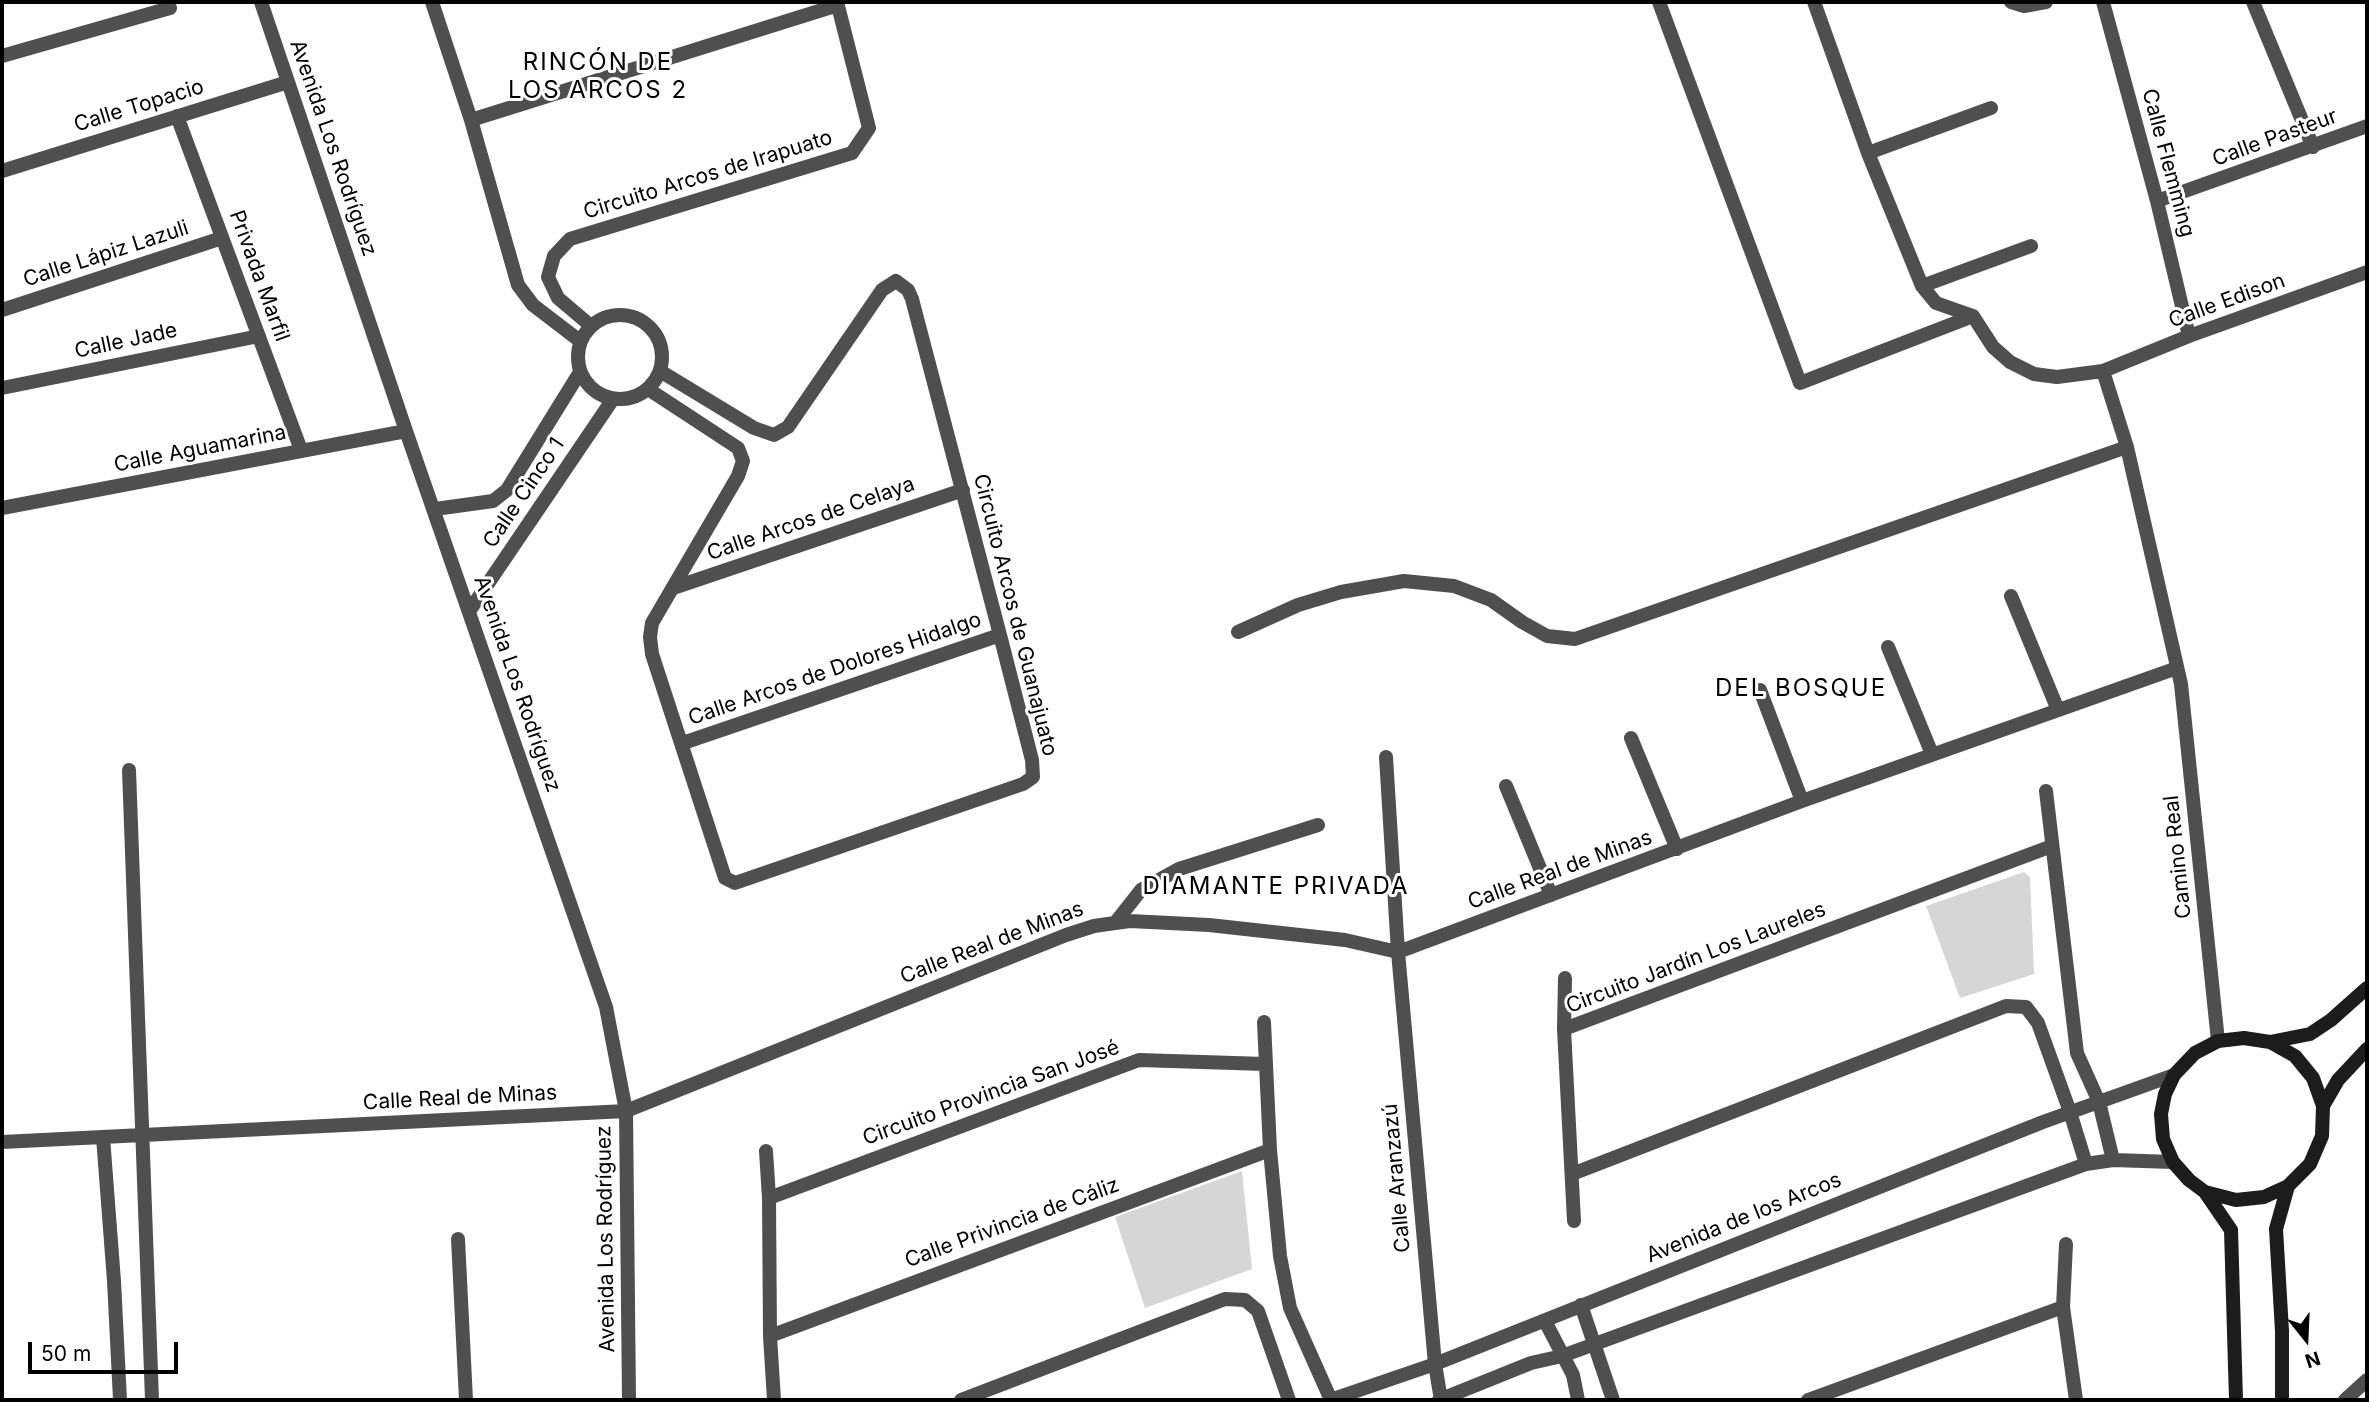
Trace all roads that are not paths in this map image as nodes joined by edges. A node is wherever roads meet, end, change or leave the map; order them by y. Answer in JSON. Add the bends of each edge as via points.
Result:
{"nodes":[{"id":1,"x":261,"y":2,"type":"edge"},
{"id":2,"x":432,"y":2,"type":"edge"},
{"id":3,"x":1659,"y":2,"type":"edge"},
{"id":4,"x":1814,"y":2,"type":"edge"},
{"id":5,"x":2046,"y":2,"type":"edge"},
{"id":6,"x":2103,"y":2,"type":"edge"},
{"id":7,"x":2253,"y":2,"type":"edge"},
{"id":8,"x":838,"y":3,"type":"edge"},
{"id":9,"x":2012,"y":3,"type":"edge"},
{"id":10,"x":170,"y":8,"type":"dead end"},
{"id":11,"x":2,"y":55,"type":"edge"},
{"id":12,"x":288,"y":82,"type":"junction"},
{"id":13,"x":1992,"y":108,"type":"dead end"},
{"id":14,"x":177,"y":116,"type":"junction"},
{"id":15,"x":471,"y":120,"type":"junction"},
{"id":16,"x":2367,"y":127,"type":"edge"},
{"id":17,"x":2313,"y":147,"type":"junction"},
{"id":18,"x":1868,"y":153,"type":"junction"},
{"id":19,"x":2,"y":171,"type":"edge"},
{"id":20,"x":2157,"y":201,"type":"junction"},
{"id":21,"x":222,"y":238,"type":"junction"},
{"id":22,"x":2031,"y":246,"type":"dead end"},
{"id":23,"x":2367,"y":272,"type":"edge"},
{"id":24,"x":1922,"y":286,"type":"junction"},
{"id":25,"x":2,"y":310,"type":"edge"},
{"id":26,"x":1973,"y":316,"type":"junction"},
{"id":27,"x":591,"y":326,"type":"junction"},
{"id":28,"x":259,"y":336,"type":"junction"},
{"id":29,"x":2189,"y":336,"type":"junction"},
{"id":30,"x":580,"y":341,"type":"junction"},
{"id":31,"x":660,"y":371,"type":"junction"},
{"id":32,"x":2103,"y":371,"type":"junction"},
{"id":33,"x":580,"y":372,"type":"junction"},
{"id":34,"x":2,"y":388,"type":"edge"},
{"id":35,"x":648,"y":389,"type":"junction"},
{"id":36,"x":612,"y":399,"type":"junction"},
{"id":37,"x":406,"y":432,"type":"junction"},
{"id":38,"x":2127,"y":447,"type":"junction"},
{"id":39,"x":301,"y":450,"type":"junction"},
{"id":40,"x":963,"y":490,"type":"junction"},
{"id":41,"x":2,"y":508,"type":"edge"},
{"id":42,"x":435,"y":509,"type":"junction"},
{"id":43,"x":673,"y":588,"type":"junction"},
{"id":44,"x":2011,"y":596,"type":"dead end"},
{"id":45,"x":470,"y":610,"type":"junction"},
{"id":46,"x":1238,"y":632,"type":"dead end"},
{"id":47,"x":1000,"y":635,"type":"junction"},
{"id":48,"x":1888,"y":647,"type":"dead end"},
{"id":49,"x":2177,"y":668,"type":"junction"},
{"id":50,"x":1760,"y":690,"type":"dead end"},
{"id":51,"x":2058,"y":710,"type":"junction"},
{"id":52,"x":1631,"y":738,"type":"dead end"},
{"id":53,"x":682,"y":743,"type":"junction"},
{"id":54,"x":1932,"y":754,"type":"junction"},
{"id":55,"x":1386,"y":757,"type":"dead end"},
{"id":56,"x":130,"y":770,"type":"dead end"},
{"id":57,"x":1506,"y":786,"type":"dead end"},
{"id":58,"x":2046,"y":791,"type":"dead end"},
{"id":59,"x":1802,"y":801,"type":"junction"},
{"id":60,"x":1318,"y":825,"type":"dead end"},
{"id":61,"x":2052,"y":846,"type":"junction"},
{"id":62,"x":1677,"y":849,"type":"junction"},
{"id":63,"x":1551,"y":895,"type":"junction"},
{"id":64,"x":1115,"y":923,"type":"junction"},
{"id":65,"x":1398,"y":952,"type":"junction"},
{"id":66,"x":1565,"y":978,"type":"dead end"},
{"id":67,"x":2367,"y":988,"type":"edge"},
{"id":68,"x":1264,"y":1022,"type":"dead end"},
{"id":69,"x":1564,"y":1029,"type":"junction"},
{"id":70,"x":2218,"y":1041,"type":"junction"},
{"id":71,"x":2270,"y":1042,"type":"junction"},
{"id":72,"x":2367,"y":1049,"type":"edge"},
{"id":73,"x":1265,"y":1064,"type":"junction"},
{"id":74,"x":2174,"y":1074,"type":"junction"},
{"id":75,"x":2099,"y":1102,"type":"junction"},
{"id":76,"x":2323,"y":1106,"type":"junction"},
{"id":77,"x":626,"y":1111,"type":"junction"},
{"id":78,"x":2070,"y":1112,"type":"junction"},
{"id":79,"x":143,"y":1135,"type":"junction"},
{"id":80,"x":103,"y":1137,"type":"junction"},
{"id":81,"x":2,"y":1142,"type":"edge"},
{"id":82,"x":1270,"y":1150,"type":"junction"},
{"id":83,"x":766,"y":1151,"type":"dead end"},
{"id":84,"x":2113,"y":1160,"type":"junction"},
{"id":85,"x":2173,"y":1162,"type":"junction"},
{"id":86,"x":2086,"y":1164,"type":"junction"},
{"id":87,"x":1572,"y":1174,"type":"junction"},
{"id":88,"x":2288,"y":1186,"type":"junction"},
{"id":89,"x":2205,"y":1192,"type":"junction"},
{"id":90,"x":769,"y":1198,"type":"junction"},
{"id":91,"x":1574,"y":1221,"type":"dead end"},
{"id":92,"x":458,"y":1239,"type":"dead end"},
{"id":93,"x":2066,"y":1244,"type":"dead end"},
{"id":94,"x":1581,"y":1305,"type":"junction"},
{"id":95,"x":2063,"y":1307,"type":"junction"},
{"id":96,"x":1545,"y":1321,"type":"junction"},
{"id":97,"x":769,"y":1336,"type":"junction"},
{"id":98,"x":1596,"y":1343,"type":"junction"},
{"id":99,"x":1562,"y":1356,"type":"junction"},
{"id":100,"x":1435,"y":1364,"type":"junction"},
{"id":101,"x":2367,"y":1380,"type":"edge"},
{"id":102,"x":120,"y":1400,"type":"edge"},
{"id":103,"x":152,"y":1400,"type":"edge"},
{"id":104,"x":466,"y":1400,"type":"edge"},
{"id":105,"x":629,"y":1400,"type":"edge"},
{"id":106,"x":774,"y":1400,"type":"edge"},
{"id":107,"x":961,"y":1400,"type":"edge"},
{"id":108,"x":1290,"y":1400,"type":"edge"},
{"id":109,"x":1331,"y":1400,"type":"edge"},
{"id":110,"x":1440,"y":1400,"type":"edge"},
{"id":111,"x":1578,"y":1400,"type":"edge"},
{"id":112,"x":1614,"y":1400,"type":"edge"},
{"id":113,"x":1808,"y":1400,"type":"edge"},
{"id":114,"x":2076,"y":1400,"type":"edge"},
{"id":115,"x":2236,"y":1400,"type":"edge"},
{"id":116,"x":2282,"y":1400,"type":"edge"},
{"id":117,"x":2345,"y":1400,"type":"edge"}],
"edges":[{"from":1,"to":12,"type":"street","name":"Avenida Los Rodríguez"},
{"from":2,"to":15,"type":"street"},
{"from":3,"to":26,"type":"street","via":[[1800,383]]},
{"from":4,"to":18,"type":"street"},
{"from":5,"to":9,"type":"street"},
{"from":6,"to":20,"type":"street","name":"Calle Flemming"},
{"from":7,"to":17,"type":"street"},
{"from":8,"to":15,"type":"street"},
{"from":8,"to":27,"type":"street","name":"Circuito Arcos de Irapuato","via":[[869,128],[852,153],[570,239],[554,256],[548,277],[558,298]]},
{"from":10,"to":11,"type":"street"},
{"from":12,"to":14,"type":"street","name":"Calle Topacio"},
{"from":12,"to":37,"type":"street","name":"Avenida Los Rodríguez"},
{"from":13,"to":18,"type":"street"},
{"from":14,"to":19,"type":"street","name":"Calle Topacio"},
{"from":14,"to":21,"type":"street","name":"Privada Marfil"},
{"from":15,"to":30,"type":"street","via":[[518,285],[533,305]]},
{"from":16,"to":17,"type":"street","name":"Calle Pasteur"},
{"from":17,"to":20,"type":"street","name":"Calle Pasteur"},
{"from":18,"to":24,"type":"street"},
{"from":20,"to":29,"type":"street","name":"Calle Flemming"},
{"from":21,"to":25,"type":"street","name":"Calle Lápiz Lazuli"},
{"from":21,"to":28,"type":"street","name":"Privada Marfil"},
{"from":22,"to":24,"type":"street"},
{"from":23,"to":29,"type":"street","name":"Calle Edison"},
{"from":24,"to":26,"type":"street","via":[[1936,303]]},
{"from":26,"to":32,"type":"street","name":"Calle Edison","via":[[1993,347],[2034,374],[2057,377]]},
{"from":27,"to":30,"type":"street"},
{"from":27,"to":31,"type":"street","via":[[620,314],[650,326],[659,339]]},
{"from":28,"to":34,"type":"street","name":"Calle Jade"},
{"from":28,"to":39,"type":"street","name":"Privada Marfil"},
{"from":29,"to":32,"type":"street","name":"Calle Edison"},
{"from":30,"to":33,"type":"street"},
{"from":31,"to":35,"type":"street"},
{"from":31,"to":40,"type":"street","name":"Circuito Arcos de Guanajuato","via":[[754,428],[774,435],[788,428],[882,290],[896,281],[912,299]]},
{"from":32,"to":38,"type":"street","name":"Camino Real"},
{"from":33,"to":36,"type":"street","via":[[593,389]]},
{"from":33,"to":42,"type":"street","via":[[507,491],[493,501]]},
{"from":35,"to":36,"type":"street"},
{"from":35,"to":43,"type":"street","name":"Circuito Arcos de Guanajuato","via":[[738,448],[743,461]]},
{"from":36,"to":45,"type":"street","name":"Calle Cinco 1"},
{"from":37,"to":39,"type":"street","name":"Calle Aguamarina"},
{"from":37,"to":42,"type":"street","name":"Avenida Los Rodríguez"},
{"from":38,"to":46,"type":"street","via":[[1575,639],[1547,636],[1491,600],[1454,586],[1404,581],[1298,605]]},
{"from":38,"to":49,"type":"street","name":"Camino Real"},
{"from":39,"to":41,"type":"street","name":"Calle Aguamarina"},
{"from":40,"to":43,"type":"street","name":"Calle Arcos de Celaya"},
{"from":40,"to":47,"type":"street","name":"Circuito Arcos de Guanajuato"},
{"from":42,"to":45,"type":"street","name":"Avenida Los Rodríguez"},
{"from":43,"to":53,"type":"street","name":"Circuito Arcos de Guanajuato","via":[[652,623],[650,637]]},
{"from":44,"to":51,"type":"street"},
{"from":45,"to":77,"type":"street","name":"Avenida Los Rodríguez","via":[[606,1007]]},
{"from":47,"to":53,"type":"street","name":"Calle Arcos de Dolores Hidalgo"},
{"from":47,"to":53,"type":"street","name":"Circuito Arcos de Guanajuato","via":[[1033,777],[735,883],[725,878]]},
{"from":48,"to":54,"type":"street"},
{"from":49,"to":51,"type":"street","name":"Calle Real de Minas"},
{"from":49,"to":70,"type":"street","name":"Camino Real"},
{"from":50,"to":59,"type":"street"},
{"from":51,"to":54,"type":"street","name":"Calle Real de Minas"},
{"from":52,"to":62,"type":"street"},
{"from":54,"to":59,"type":"street","name":"Calle Real de Minas"},
{"from":55,"to":65,"type":"street","name":"Calle Aranzazú"},
{"from":56,"to":79,"type":"street"},
{"from":57,"to":63,"type":"street"},
{"from":58,"to":61,"type":"street"},
{"from":59,"to":62,"type":"street","name":"Calle Real de Minas"},
{"from":60,"to":64,"type":"street","via":[[1179,869],[1141,890]]},
{"from":61,"to":69,"type":"street","name":"Circuito Jardín Los Laureles"},
{"from":61,"to":75,"type":"street","via":[[2077,1053]]},
{"from":62,"to":63,"type":"street","name":"Calle Real de Minas"},
{"from":63,"to":65,"type":"street","name":"Calle Real de Minas"},
{"from":64,"to":65,"type":"street","name":"Calle Real de Minas","via":[[1209,925],[1345,940]]},
{"from":64,"to":77,"type":"street","name":"Calle Real de Minas","via":[[1066,935]]},
{"from":65,"to":100,"type":"street","name":"Calle Aranzazú"},
{"from":66,"to":69,"type":"street"},
{"from":67,"to":71,"type":"main road","via":[[2310,1034]]},
{"from":68,"to":73,"type":"street"},
{"from":69,"to":87,"type":"street","name":"Circuito Jardín Los Laureles"},
{"from":70,"to":71,"type":"main road"},
{"from":70,"to":74,"type":"main road","via":[[2195,1053]]},
{"from":71,"to":76,"type":"main road","via":[[2295,1056],[2313,1078]]},
{"from":72,"to":76,"type":"main road","via":[[2338,1080]]},
{"from":73,"to":82,"type":"street"},
{"from":73,"to":90,"type":"street","name":"Circuito Provincia San José","via":[[1139,1060]]},
{"from":74,"to":75,"type":"street","name":"Avenida de los Arcos"},
{"from":74,"to":85,"type":"main road","via":[[2161,1114],[2163,1139]]},
{"from":75,"to":78,"type":"street","name":"Avenida de los Arcos"},
{"from":75,"to":84,"type":"street"},
{"from":76,"to":88,"type":"main road","via":[[2322,1136],[2310,1164]]},
{"from":77,"to":79,"type":"street","name":"Calle Real de Minas"},
{"from":77,"to":105,"type":"street","name":"Avenida Los Rodríguez"},
{"from":78,"to":86,"type":"street"},
{"from":78,"to":87,"type":"street","via":[[2038,1023],[2026,1007],[2006,1006]]},
{"from":78,"to":94,"type":"street","name":"Avenida de los Arcos"},
{"from":79,"to":80,"type":"street","name":"Calle Real de Minas"},
{"from":79,"to":103,"type":"street"},
{"from":80,"to":81,"type":"street","name":"Calle Real de Minas"},
{"from":80,"to":102,"type":"street"},
{"from":82,"to":97,"type":"street","name":"Calle Privincia de Cáliz"},
{"from":82,"to":109,"type":"street","via":[[1290,1308]]},
{"from":83,"to":90,"type":"street"},
{"from":84,"to":85,"type":"street"},
{"from":84,"to":86,"type":"street"},
{"from":85,"to":89,"type":"main road"},
{"from":86,"to":98,"type":"street"},
{"from":87,"to":91,"type":"street","name":"Circuito Jardín Los Laureles"},
{"from":88,"to":89,"type":"main road","via":[[2264,1197],[2236,1200]]},
{"from":88,"to":116,"type":"main road","via":[[2276,1229]]},
{"from":89,"to":115,"type":"main road","via":[[2231,1230]]},
{"from":90,"to":97,"type":"street"},
{"from":92,"to":104,"type":"street"},
{"from":93,"to":95,"type":"street"},
{"from":94,"to":96,"type":"street","name":"Avenida de los Arcos"},
{"from":94,"to":98,"type":"street"},
{"from":95,"to":113,"type":"street"},
{"from":95,"to":114,"type":"street"},
{"from":96,"to":99,"type":"street"},
{"from":96,"to":100,"type":"street","name":"Avenida de los Arcos"},
{"from":97,"to":106,"type":"street"},
{"from":98,"to":99,"type":"street"},
{"from":98,"to":112,"type":"street"},
{"from":99,"to":110,"type":"street","via":[[1531,1363]]},
{"from":99,"to":111,"type":"street","via":[[1573,1375]]},
{"from":100,"to":109,"type":"street","name":"Avenida de los Arcos"},
{"from":100,"to":110,"type":"street","name":"Calle Aranzazú"},
{"from":101,"to":117,"type":"street"},
{"from":107,"to":108,"type":"street","via":[[1225,1298],[1245,1300],[1258,1311]]}]}
